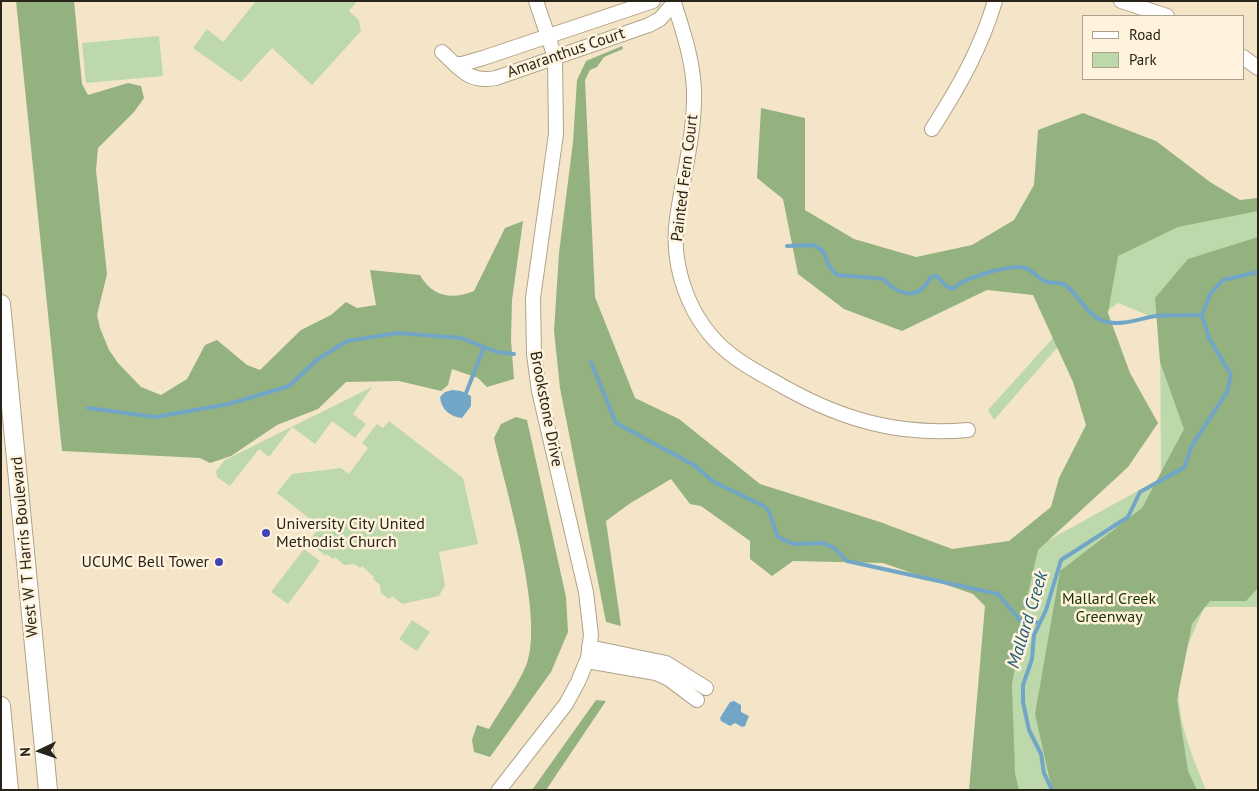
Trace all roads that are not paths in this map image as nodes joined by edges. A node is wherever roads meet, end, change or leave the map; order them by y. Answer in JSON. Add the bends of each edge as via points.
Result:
{"nodes":[{"id":1,"x":536,"y":1,"type":"edge"},
{"id":2,"x":653,"y":1,"type":"edge"},
{"id":3,"x":995,"y":1,"type":"edge"},
{"id":4,"x":1121,"y":1,"type":"edge"},
{"id":5,"x":672,"y":2,"type":"edge"},
{"id":6,"x":1164,"y":15,"type":"edge"},
{"id":7,"x":549,"y":36,"type":"junction"},
{"id":8,"x":442,"y":52,"type":"dead end"},
{"id":9,"x":555,"y":57,"type":"junction"},
{"id":10,"x":1244,"y":58,"type":"edge"},
{"id":11,"x":455,"y":64,"type":"junction"},
{"id":12,"x":1258,"y":68,"type":"edge"},
{"id":13,"x":932,"y":128,"type":"dead end"},
{"id":14,"x":1,"y":304,"type":"edge"},
{"id":15,"x":968,"y":430,"type":"dead end"},
{"id":16,"x":588,"y":654,"type":"junction"},
{"id":17,"x":706,"y":688,"type":"dead end"},
{"id":18,"x":697,"y":700,"type":"dead end"},
{"id":19,"x":1,"y":706,"type":"edge"},
{"id":20,"x":9,"y":790,"type":"edge"},
{"id":21,"x":48,"y":790,"type":"edge"},
{"id":22,"x":499,"y":790,"type":"edge"}],
"edges":[{"from":1,"to":7,"type":"street","name":"Brookstone Drive"},
{"from":2,"to":7,"type":"street","name":"Amaranthus Court"},
{"from":3,"to":13,"type":"street","via":[[987,29],[968,71]]},
{"from":4,"to":6,"type":"street"},
{"from":5,"to":9,"type":"street","name":"Amaranthus Court","via":[[660,19],[649,25]]},
{"from":5,"to":15,"type":"street","name":"Painted Fern Court","via":[[686,43],[694,91],[675,243],[682,281],[698,318],[712,336],[744,364],[816,405],[891,428],[919,432]]},
{"from":7,"to":9,"type":"street","name":"Brookstone Drive"},
{"from":7,"to":11,"type":"street","name":"Amaranthus Court","via":[[469,63]]},
{"from":8,"to":11,"type":"street","name":"Amaranthus Court"},
{"from":9,"to":11,"type":"street","name":"Amaranthus Court","via":[[485,80],[465,74]]},
{"from":9,"to":16,"type":"street","name":"Brookstone Drive","via":[[556,144],[533,298],[534,354],[539,392],[590,612]]},
{"from":10,"to":12,"type":"street"},
{"from":14,"to":21,"type":"main road","name":"West W T Harris Boulevard"},
{"from":16,"to":17,"type":"street","via":[[666,662]]},
{"from":16,"to":18,"type":"street","via":[[656,673]]},
{"from":16,"to":22,"type":"street","name":"Brookstone Drive","via":[[566,704]]},
{"from":19,"to":20,"type":"main road"}]}
